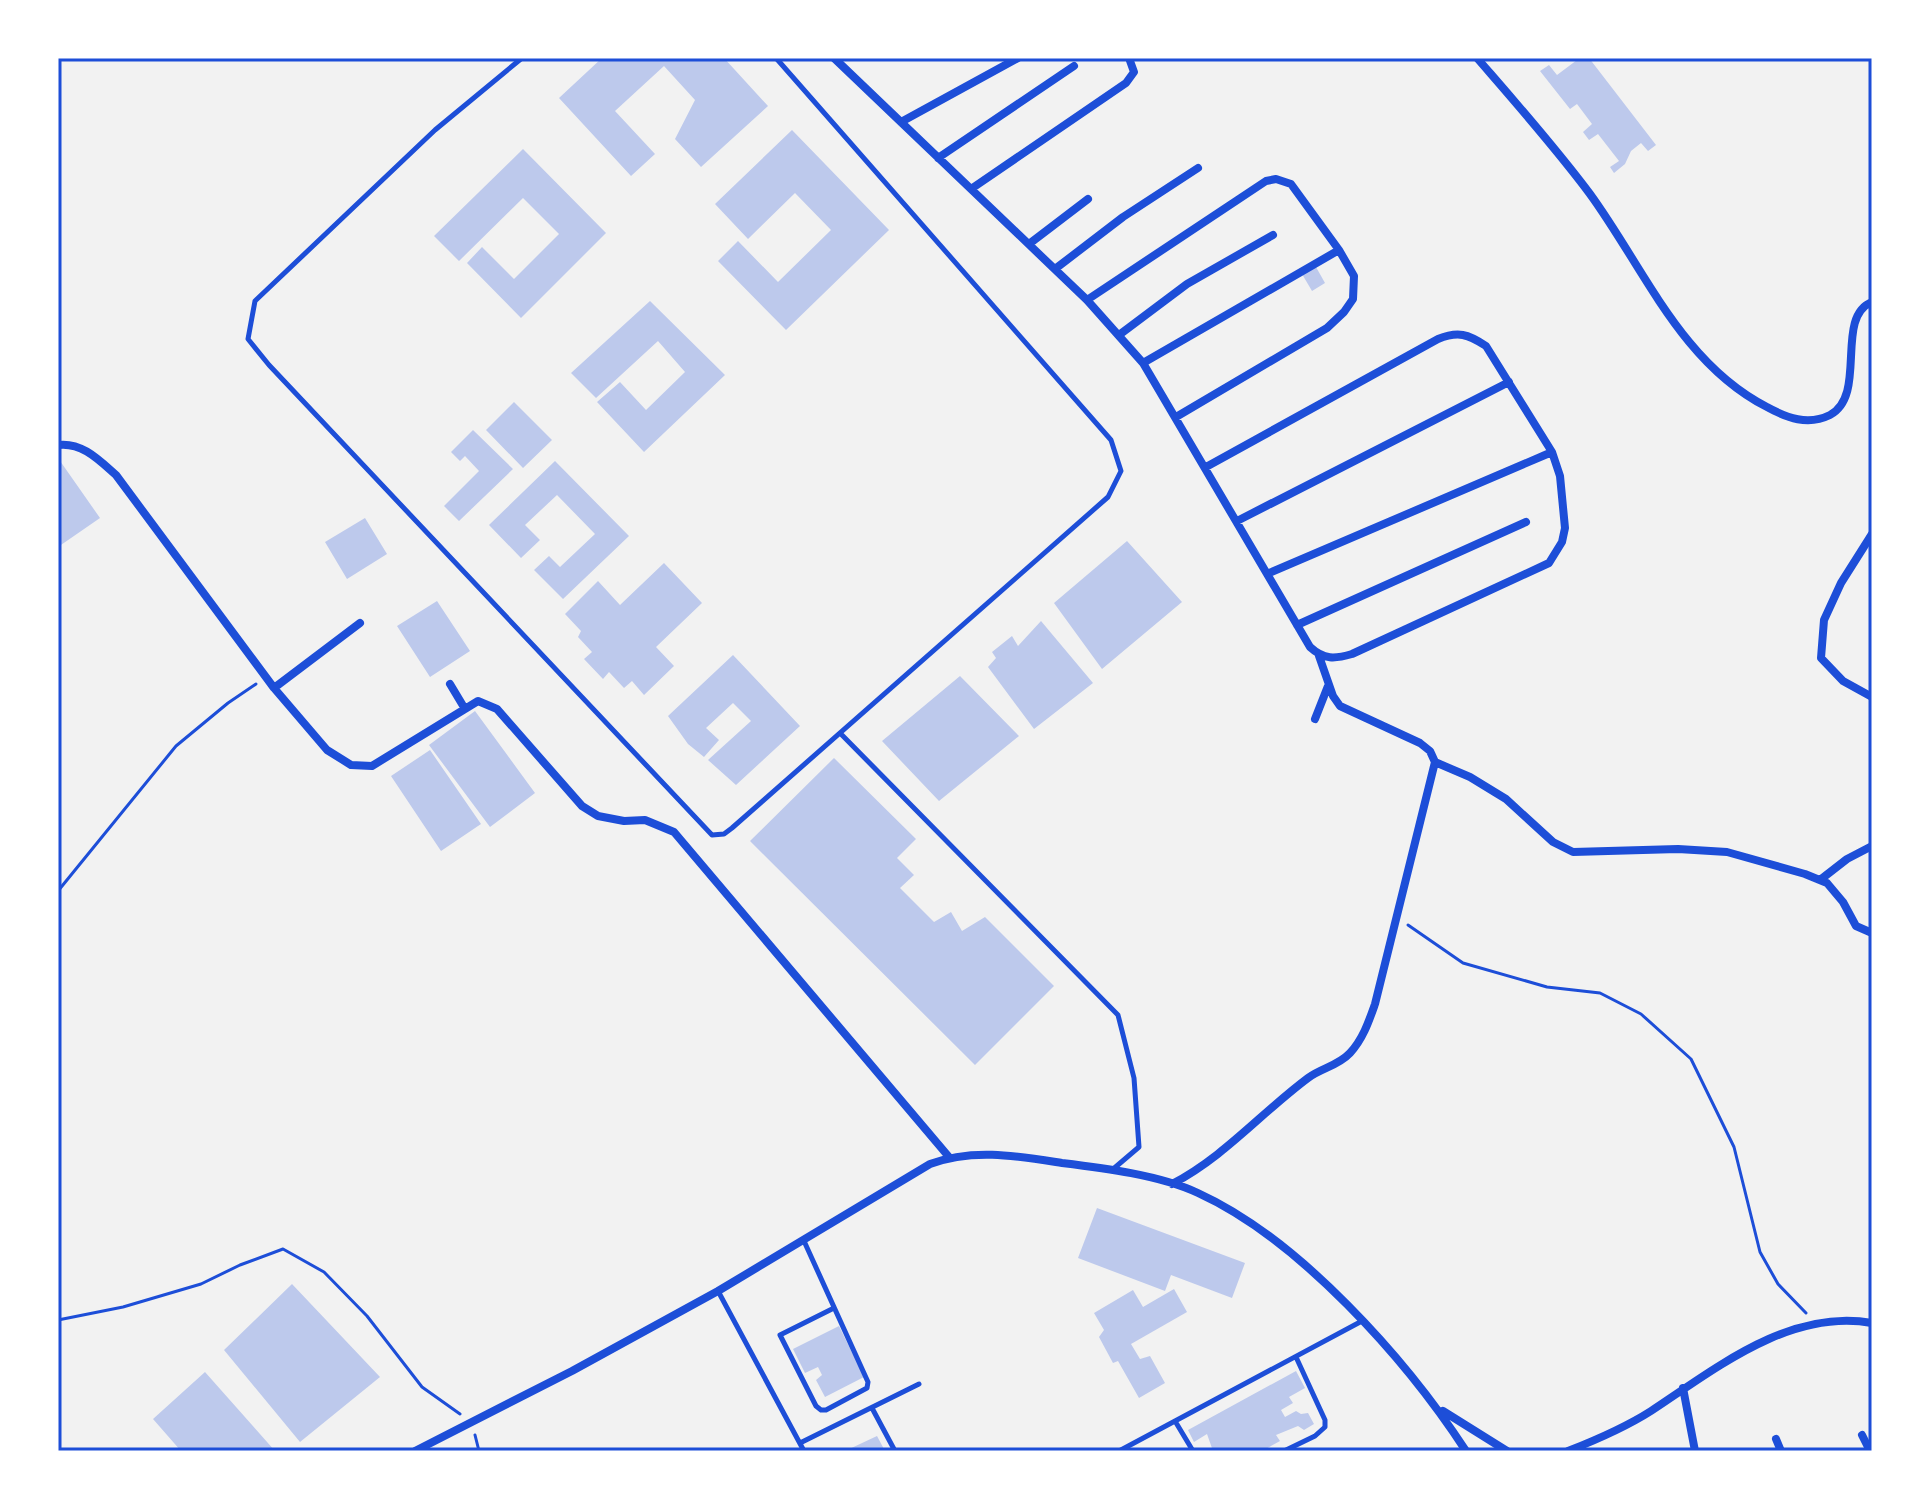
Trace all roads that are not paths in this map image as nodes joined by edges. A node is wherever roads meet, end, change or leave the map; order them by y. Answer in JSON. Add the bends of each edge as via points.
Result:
{"nodes":[{"id":1,"x":522,"y":58,"type":"edge"},
{"id":2,"x":776,"y":58,"type":"edge"},
{"id":3,"x":834,"y":58,"type":"edge"},
{"id":4,"x":1018,"y":58,"type":"edge"},
{"id":5,"x":1129,"y":58,"type":"edge"},
{"id":6,"x":1477,"y":58,"type":"edge"},
{"id":7,"x":1074,"y":66,"type":"dead end"},
{"id":8,"x":901,"y":122,"type":"junction"},
{"id":9,"x":938,"y":158,"type":"junction"},
{"id":10,"x":1198,"y":168,"type":"dead end"},
{"id":11,"x":971,"y":189,"type":"junction"},
{"id":12,"x":1088,"y":199,"type":"dead end"},
{"id":13,"x":1273,"y":235,"type":"dead end"},
{"id":14,"x":1029,"y":244,"type":"junction"},
{"id":15,"x":1339,"y":250,"type":"junction"},
{"id":16,"x":1055,"y":269,"type":"junction"},
{"id":17,"x":1087,"y":300,"type":"junction"},
{"id":18,"x":1872,"y":302,"type":"edge"},
{"id":19,"x":1119,"y":335,"type":"junction"},
{"id":20,"x":1143,"y":363,"type":"junction"},
{"id":21,"x":1509,"y":382,"type":"junction"},
{"id":22,"x":1176,"y":417,"type":"junction"},
{"id":23,"x":58,"y":445,"type":"edge"},
{"id":24,"x":1552,"y":452,"type":"junction"},
{"id":25,"x":1206,"y":467,"type":"junction"},
{"id":26,"x":1237,"y":521,"type":"junction"},
{"id":27,"x":1526,"y":522,"type":"dead end"},
{"id":28,"x":1872,"y":534,"type":"edge"},
{"id":29,"x":1267,"y":574,"type":"junction"},
{"id":30,"x":360,"y":623,"type":"dead end"},
{"id":31,"x":1297,"y":625,"type":"junction"},
{"id":32,"x":1319,"y":656,"type":"junction"},
{"id":33,"x":450,"y":684,"type":"dead end"},
{"id":34,"x":1329,"y":685,"type":"junction"},
{"id":35,"x":274,"y":688,"type":"junction"},
{"id":36,"x":1872,"y":697,"type":"edge"},
{"id":37,"x":465,"y":709,"type":"junction"},
{"id":38,"x":1315,"y":719,"type":"dead end"},
{"id":39,"x":840,"y":733,"type":"junction"},
{"id":40,"x":1435,"y":762,"type":"junction"},
{"id":41,"x":1872,"y":846,"type":"edge"},
{"id":42,"x":1820,"y":880,"type":"junction"},
{"id":43,"x":1872,"y":933,"type":"edge"},
{"id":44,"x":949,"y":1157,"type":"junction"},
{"id":45,"x":1112,"y":1170,"type":"junction"},
{"id":46,"x":1171,"y":1185,"type":"junction"},
{"id":47,"x":804,"y":1241,"type":"junction"},
{"id":48,"x":718,"y":1291,"type":"junction"},
{"id":49,"x":834,"y":1308,"type":"junction"},
{"id":50,"x":1363,"y":1321,"type":"junction"},
{"id":51,"x":1872,"y":1323,"type":"edge"},
{"id":52,"x":1296,"y":1357,"type":"junction"},
{"id":53,"x":919,"y":1384,"type":"dead end"},
{"id":54,"x":1683,"y":1388,"type":"junction"},
{"id":55,"x":872,"y":1408,"type":"junction"},
{"id":56,"x":1439,"y":1409,"type":"junction"},
{"id":57,"x":1175,"y":1421,"type":"junction"},
{"id":58,"x":1862,"y":1435,"type":"dead end"},
{"id":59,"x":1776,"y":1439,"type":"dead end"},
{"id":60,"x":800,"y":1443,"type":"junction"},
{"id":61,"x":415,"y":1451,"type":"edge"},
{"id":62,"x":804,"y":1451,"type":"edge"},
{"id":63,"x":895,"y":1451,"type":"edge"},
{"id":64,"x":1119,"y":1451,"type":"edge"},
{"id":65,"x":1193,"y":1451,"type":"edge"},
{"id":66,"x":1284,"y":1451,"type":"edge"},
{"id":67,"x":1466,"y":1451,"type":"edge"},
{"id":68,"x":1507,"y":1451,"type":"edge"},
{"id":69,"x":1568,"y":1451,"type":"edge"},
{"id":70,"x":1695,"y":1451,"type":"edge"},
{"id":71,"x":1781,"y":1451,"type":"edge"},
{"id":72,"x":1870,"y":1451,"type":"edge"}],
"edges":[{"from":1,"to":39,"type":"lane","via":[[435,130],[255,301],[248,339],[712,835],[732,828]]},
{"from":2,"to":39,"type":"lane","via":[[1111,440],[1121,471],[1108,497]]},
{"from":3,"to":8,"type":"street"},
{"from":4,"to":8,"type":"street"},
{"from":5,"to":11,"type":"street","via":[[1134,72],[1126,83]]},
{"from":6,"to":18,"type":"street","via":[[1564,160],[1684,336],[1744,395],[1799,421],[1832,414],[1847,389],[1855,324],[1861,308]]},
{"from":7,"to":9,"type":"street"},
{"from":8,"to":9,"type":"street"},
{"from":9,"to":11,"type":"street"},
{"from":10,"to":16,"type":"street"},
{"from":11,"to":14,"type":"street"},
{"from":12,"to":14,"type":"street"},
{"from":13,"to":19,"type":"street","via":[[1187,284]]},
{"from":14,"to":16,"type":"street"},
{"from":15,"to":17,"type":"street","via":[[1291,184],[1276,179]]},
{"from":15,"to":20,"type":"street"},
{"from":15,"to":22,"type":"street","via":[[1354,276],[1353,299],[1344,312],[1327,328]]},
{"from":16,"to":17,"type":"street"},
{"from":17,"to":19,"type":"street"},
{"from":19,"to":20,"type":"street"},
{"from":20,"to":22,"type":"street"},
{"from":21,"to":24,"type":"street"},
{"from":21,"to":25,"type":"street","via":[[1486,346],[1472,337],[1450,334]]},
{"from":21,"to":26,"type":"street"},
{"from":22,"to":25,"type":"street"},
{"from":23,"to":35,"type":"street","via":[[91,453],[116,475]]},
{"from":24,"to":29,"type":"street"},
{"from":24,"to":32,"type":"street","via":[[1565,528],[1549,563],[1352,654]]},
{"from":25,"to":26,"type":"street"},
{"from":26,"to":29,"type":"street"},
{"from":27,"to":31,"type":"street"},
{"from":28,"to":36,"type":"street","via":[[1824,620],[1821,658],[1843,681]]},
{"from":29,"to":31,"type":"street"},
{"from":30,"to":35,"type":"street"},
{"from":31,"to":32,"type":"street"},
{"from":32,"to":34,"type":"street"},
{"from":33,"to":37,"type":"street"},
{"from":34,"to":38,"type":"street"},
{"from":34,"to":40,"type":"street","via":[[1346,711],[1420,743]]},
{"from":35,"to":37,"type":"street","via":[[327,750],[351,765],[372,766]]},
{"from":37,"to":44,"type":"street","via":[[478,701],[497,709],[582,806],[598,816],[645,820],[674,832]]},
{"from":39,"to":45,"type":"lane","via":[[1118,1015],[1134,1078],[1139,1147]]},
{"from":40,"to":42,"type":"street","via":[[1506,799],[1553,842],[1573,852],[1727,852]]},
{"from":40,"to":46,"type":"street","via":[[1364,1034],[1340,1062],[1311,1076],[1202,1168]]},
{"from":41,"to":42,"type":"street"},
{"from":42,"to":43,"type":"street","via":[[1843,902],[1856,926]]},
{"from":44,"to":45,"type":"street","via":[[1016,1156]]},
{"from":44,"to":47,"type":"street"},
{"from":45,"to":46,"type":"street"},
{"from":46,"to":50,"type":"street","via":[[1197,1192],[1257,1228]]},
{"from":47,"to":48,"type":"street"},
{"from":47,"to":49,"type":"lane"},
{"from":48,"to":60,"type":"lane"},
{"from":48,"to":61,"type":"street"},
{"from":49,"to":49,"type":"lane","via":[[868,1382],[867,1388],[821,1410],[780,1335]]},
{"from":50,"to":52,"type":"lane"},
{"from":50,"to":56,"type":"street"},
{"from":51,"to":54,"type":"street","via":[[1850,1319],[1793,1330]]},
{"from":52,"to":57,"type":"lane"},
{"from":52,"to":66,"type":"lane","via":[[1325,1427]]},
{"from":53,"to":55,"type":"lane"},
{"from":54,"to":69,"type":"street","via":[[1648,1413]]},
{"from":54,"to":70,"type":"street"},
{"from":55,"to":60,"type":"lane"},
{"from":55,"to":63,"type":"lane"},
{"from":56,"to":67,"type":"street"},
{"from":56,"to":68,"type":"street"},
{"from":57,"to":64,"type":"lane"},
{"from":57,"to":65,"type":"lane"},
{"from":58,"to":72,"type":"street"},
{"from":59,"to":71,"type":"street"},
{"from":60,"to":62,"type":"lane"}]}
